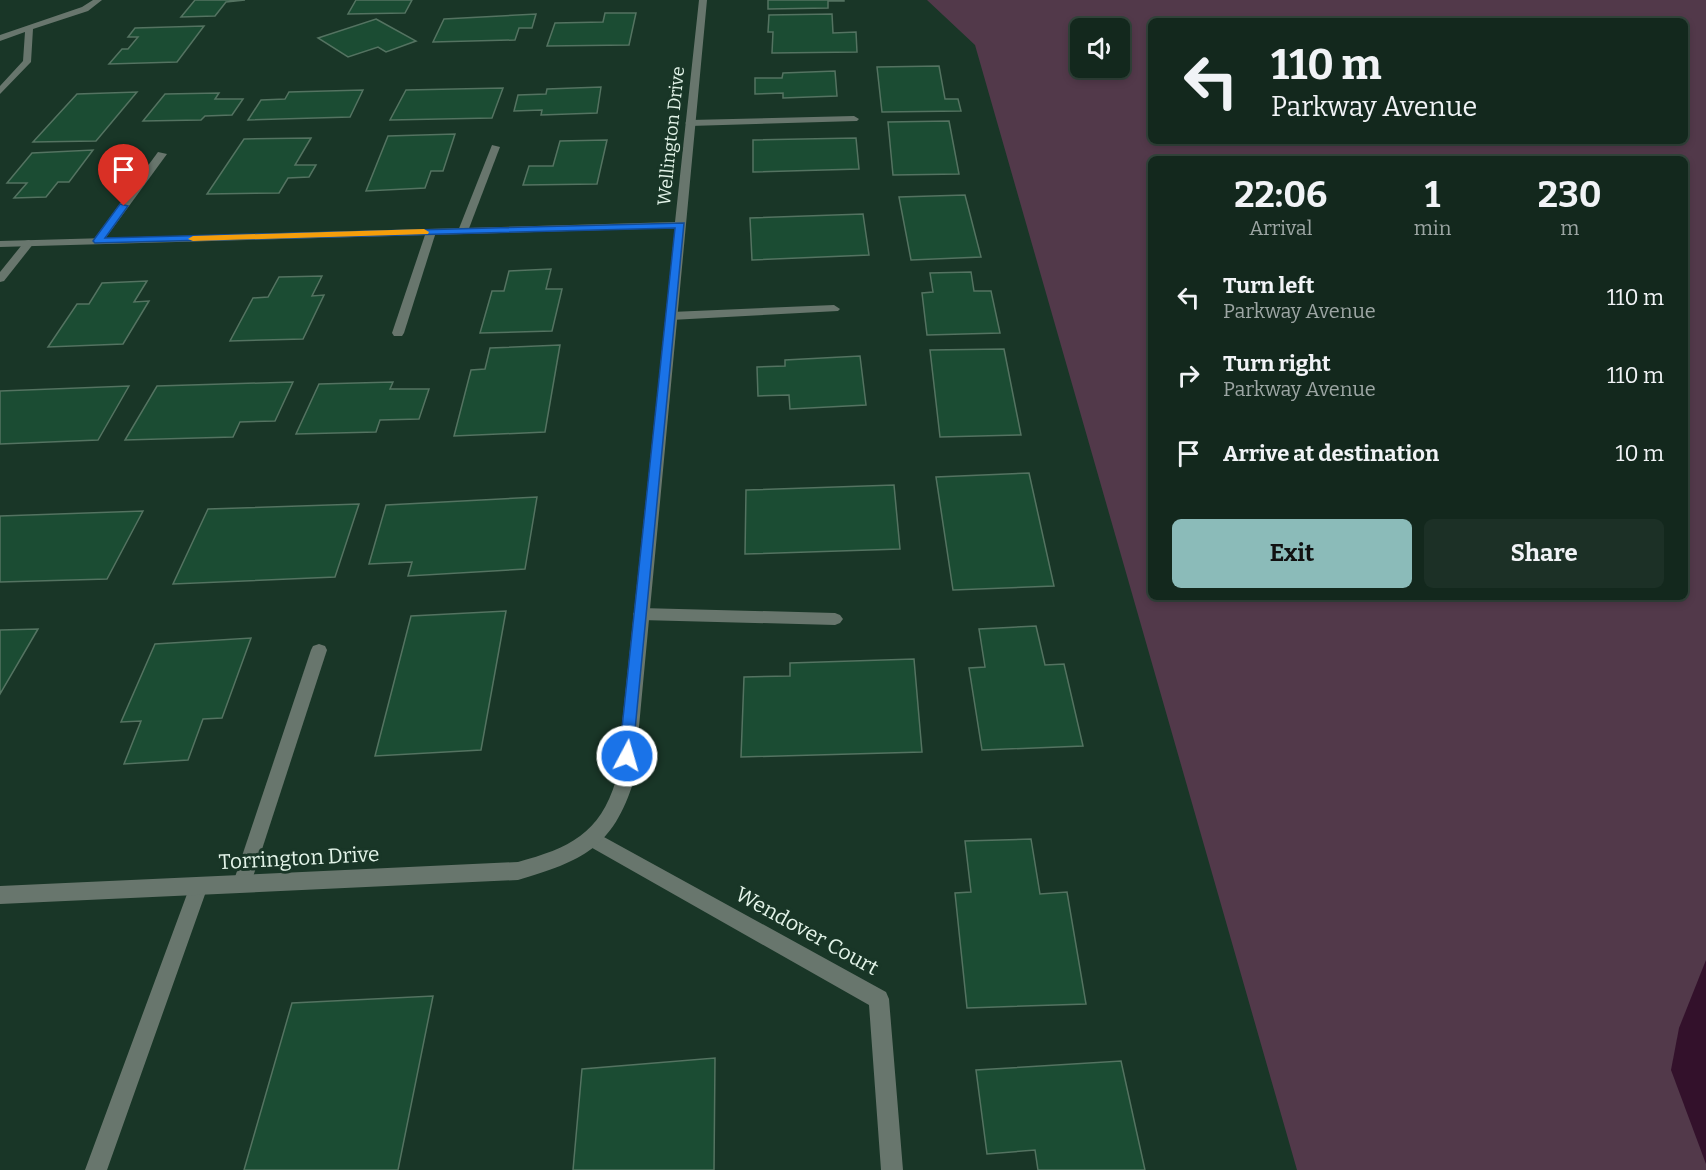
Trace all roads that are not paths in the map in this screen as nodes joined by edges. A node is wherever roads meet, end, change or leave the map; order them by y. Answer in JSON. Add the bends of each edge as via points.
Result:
{"nodes":[{"id":1,"x":98,"y":0,"type":"edge"},
{"id":2,"x":703,"y":0,"type":"edge"},
{"id":3,"x":29,"y":29,"type":"junction"},
{"id":4,"x":0,"y":38,"type":"edge"},
{"id":5,"x":0,"y":91,"type":"edge"},
{"id":6,"x":854,"y":119,"type":"dead end"},
{"id":7,"x":690,"y":123,"type":"junction"},
{"id":8,"x":495,"y":147,"type":"dead end"},
{"id":9,"x":162,"y":154,"type":"dead end"},
{"id":10,"x":680,"y":225,"type":"junction"},
{"id":11,"x":463,"y":231,"type":"junction"},
{"id":12,"x":431,"y":232,"type":"junction"},
{"id":13,"x":98,"y":241,"type":"junction"},
{"id":14,"x":29,"y":243,"type":"junction"},
{"id":15,"x":0,"y":244,"type":"edge"},
{"id":16,"x":0,"y":279,"type":"edge"},
{"id":17,"x":834,"y":309,"type":"dead end"},
{"id":18,"x":671,"y":316,"type":"junction"},
{"id":19,"x":398,"y":333,"type":"dead end"},
{"id":20,"x":641,"y":614,"type":"junction"},
{"id":21,"x":835,"y":619,"type":"dead end"},
{"id":22,"x":319,"y":650,"type":"dead end"},
{"id":23,"x":593,"y":839,"type":"junction"},
{"id":24,"x":242,"y":884,"type":"junction"},
{"id":25,"x":199,"y":885,"type":"junction"},
{"id":26,"x":0,"y":895,"type":"edge"},
{"id":27,"x":96,"y":1170,"type":"edge"},
{"id":28,"x":892,"y":1170,"type":"edge"}],
"edges":[{"from":1,"to":3,"type":"street","via":[[85,9]]},
{"from":2,"to":7,"type":"street","name":"Wellington Drive"},
{"from":3,"to":4,"type":"street"},
{"from":3,"to":5,"type":"street","via":[[27,62]]},
{"from":6,"to":7,"type":"street"},
{"from":7,"to":10,"type":"street","name":"Wellington Drive"},
{"from":8,"to":11,"type":"street"},
{"from":9,"to":13,"type":"street"},
{"from":10,"to":11,"type":"street"},
{"from":10,"to":18,"type":"street","name":"Wellington Drive"},
{"from":11,"to":12,"type":"street"},
{"from":12,"to":13,"type":"street"},
{"from":12,"to":19,"type":"street"},
{"from":13,"to":14,"type":"street"},
{"from":14,"to":15,"type":"street"},
{"from":14,"to":16,"type":"street"},
{"from":17,"to":18,"type":"street"},
{"from":18,"to":20,"type":"street","name":"Wellington Drive"},
{"from":20,"to":21,"type":"street"},
{"from":20,"to":23,"type":"street","name":"Wellington Drive","via":[[625,780],[613,813]]},
{"from":22,"to":24,"type":"street"},
{"from":23,"to":24,"type":"street","name":"Torrington Drive","via":[[570,854],[518,871]]},
{"from":23,"to":28,"type":"street","name":"Wendover Court","via":[[879,999]]},
{"from":24,"to":25,"type":"street","name":"Torrington Drive"},
{"from":25,"to":26,"type":"street","name":"Torrington Drive"},
{"from":25,"to":27,"type":"street"}]}
